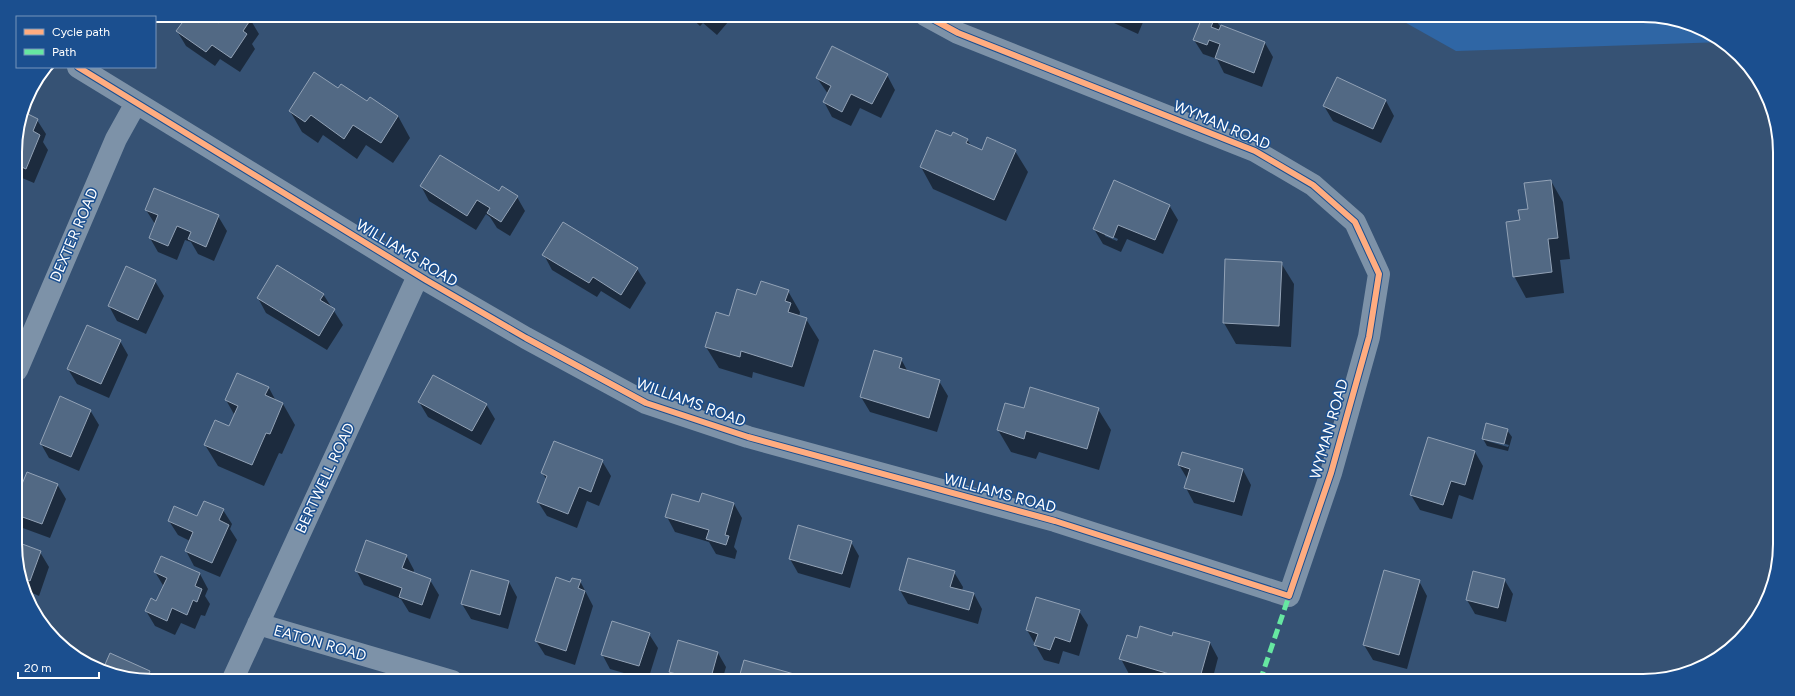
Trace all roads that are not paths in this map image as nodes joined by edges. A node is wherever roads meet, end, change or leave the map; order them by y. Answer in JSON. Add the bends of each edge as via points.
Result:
{"nodes":[{"id":1,"x":939,"y":22,"type":"edge"},
{"id":2,"x":80,"y":68,"type":"edge"},
{"id":3,"x":136,"y":103,"type":"junction"},
{"id":4,"x":418,"y":276,"type":"junction"},
{"id":5,"x":22,"y":356,"type":"edge"},
{"id":6,"x":1289,"y":596,"type":"joint"},
{"id":7,"x":258,"y":624,"type":"junction"},
{"id":8,"x":235,"y":674,"type":"edge"},
{"id":9,"x":428,"y":674,"type":"edge"}],
"edges":[{"from":1,"to":6,"type":"street","name":"WYMAN ROAD","via":[[1255,151],[1313,185],[1355,222],[1379,274],[1369,336],[1331,473]]},
{"from":2,"to":3,"type":"street","name":"WILLIAMS ROAD"},
{"from":3,"to":4,"type":"street","name":"WILLIAMS ROAD"},
{"from":3,"to":5,"type":"street","name":"DEXTER ROAD","via":[[116,139]]},
{"from":4,"to":6,"type":"street","name":"WILLIAMS ROAD","via":[[646,403],[748,437],[1054,521]]},
{"from":4,"to":7,"type":"street","name":"BERTWELL ROAD"},
{"from":7,"to":8,"type":"street","name":"BERTWELL ROAD"},
{"from":7,"to":9,"type":"street","name":"EATON ROAD"}]}
